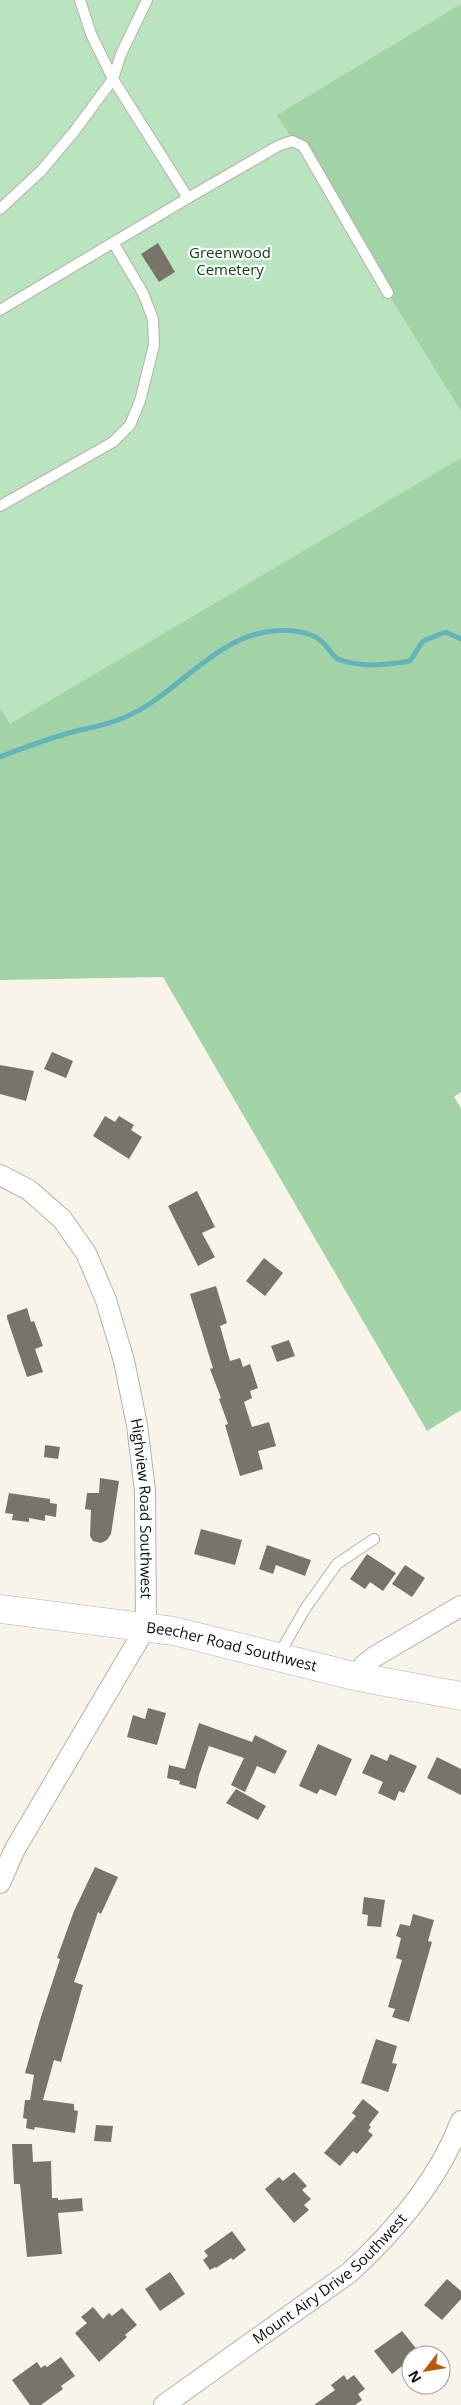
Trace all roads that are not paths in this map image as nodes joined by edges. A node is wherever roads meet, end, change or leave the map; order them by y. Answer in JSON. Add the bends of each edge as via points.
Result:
{"nodes":[{"id":1,"x":80,"y":0,"type":"edge"},
{"id":2,"x":147,"y":0,"type":"edge"},
{"id":3,"x":113,"y":79,"type":"junction"},
{"id":4,"x":188,"y":198,"type":"junction"},
{"id":5,"x":0,"y":209,"type":"edge"},
{"id":6,"x":114,"y":244,"type":"junction"},
{"id":7,"x":388,"y":292,"type":"dead end"},
{"id":8,"x":0,"y":310,"type":"edge"},
{"id":9,"x":0,"y":506,"type":"edge"},
{"id":10,"x":0,"y":1175,"type":"edge"},
{"id":11,"x":374,"y":1538,"type":"dead end"},
{"id":12,"x":461,"y":1606,"type":"edge"},
{"id":13,"x":0,"y":1609,"type":"edge"},
{"id":14,"x":146,"y":1627,"type":"junction"},
{"id":15,"x":277,"y":1656,"type":"junction"},
{"id":16,"x":358,"y":1677,"type":"junction"},
{"id":17,"x":461,"y":1696,"type":"edge"},
{"id":18,"x":0,"y":1883,"type":"edge"},
{"id":19,"x":461,"y":2121,"type":"edge"},
{"id":20,"x":164,"y":2405,"type":"edge"}],
"edges":[{"from":1,"to":3,"type":"lane","via":[[91,34]]},
{"from":2,"to":3,"type":"lane","via":[[121,54]]},
{"from":3,"to":4,"type":"lane"},
{"from":3,"to":5,"type":"lane","via":[[41,170]]},
{"from":4,"to":6,"type":"lane"},
{"from":4,"to":7,"type":"lane","via":[[278,146],[292,141],[303,146]]},
{"from":6,"to":8,"type":"lane"},
{"from":6,"to":9,"type":"lane","via":[[143,293],[154,319],[154,345],[140,401],[130,425],[113,442]]},
{"from":10,"to":14,"type":"street","name":"Highview Road Southwest","via":[[30,1190],[62,1219],[86,1253],[106,1300],[124,1361],[137,1425],[145,1491]]},
{"from":11,"to":15,"type":"lane","via":[[337,1564]]},
{"from":12,"to":16,"type":"street","via":[[374,1657],[364,1665]]},
{"from":13,"to":14,"type":"street","name":"Beecher Road Southwest"},
{"from":14,"to":15,"type":"street","name":"Beecher Road Southwest"},
{"from":14,"to":18,"type":"street","via":[[15,1849]]},
{"from":15,"to":16,"type":"street","name":"Beecher Road Southwest"},
{"from":16,"to":17,"type":"street","name":"Beecher Road Southwest"},
{"from":19,"to":20,"type":"street","name":"Mount Airy Drive Southwest","via":[[436,2171],[369,2255],[349,2273]]}]}
